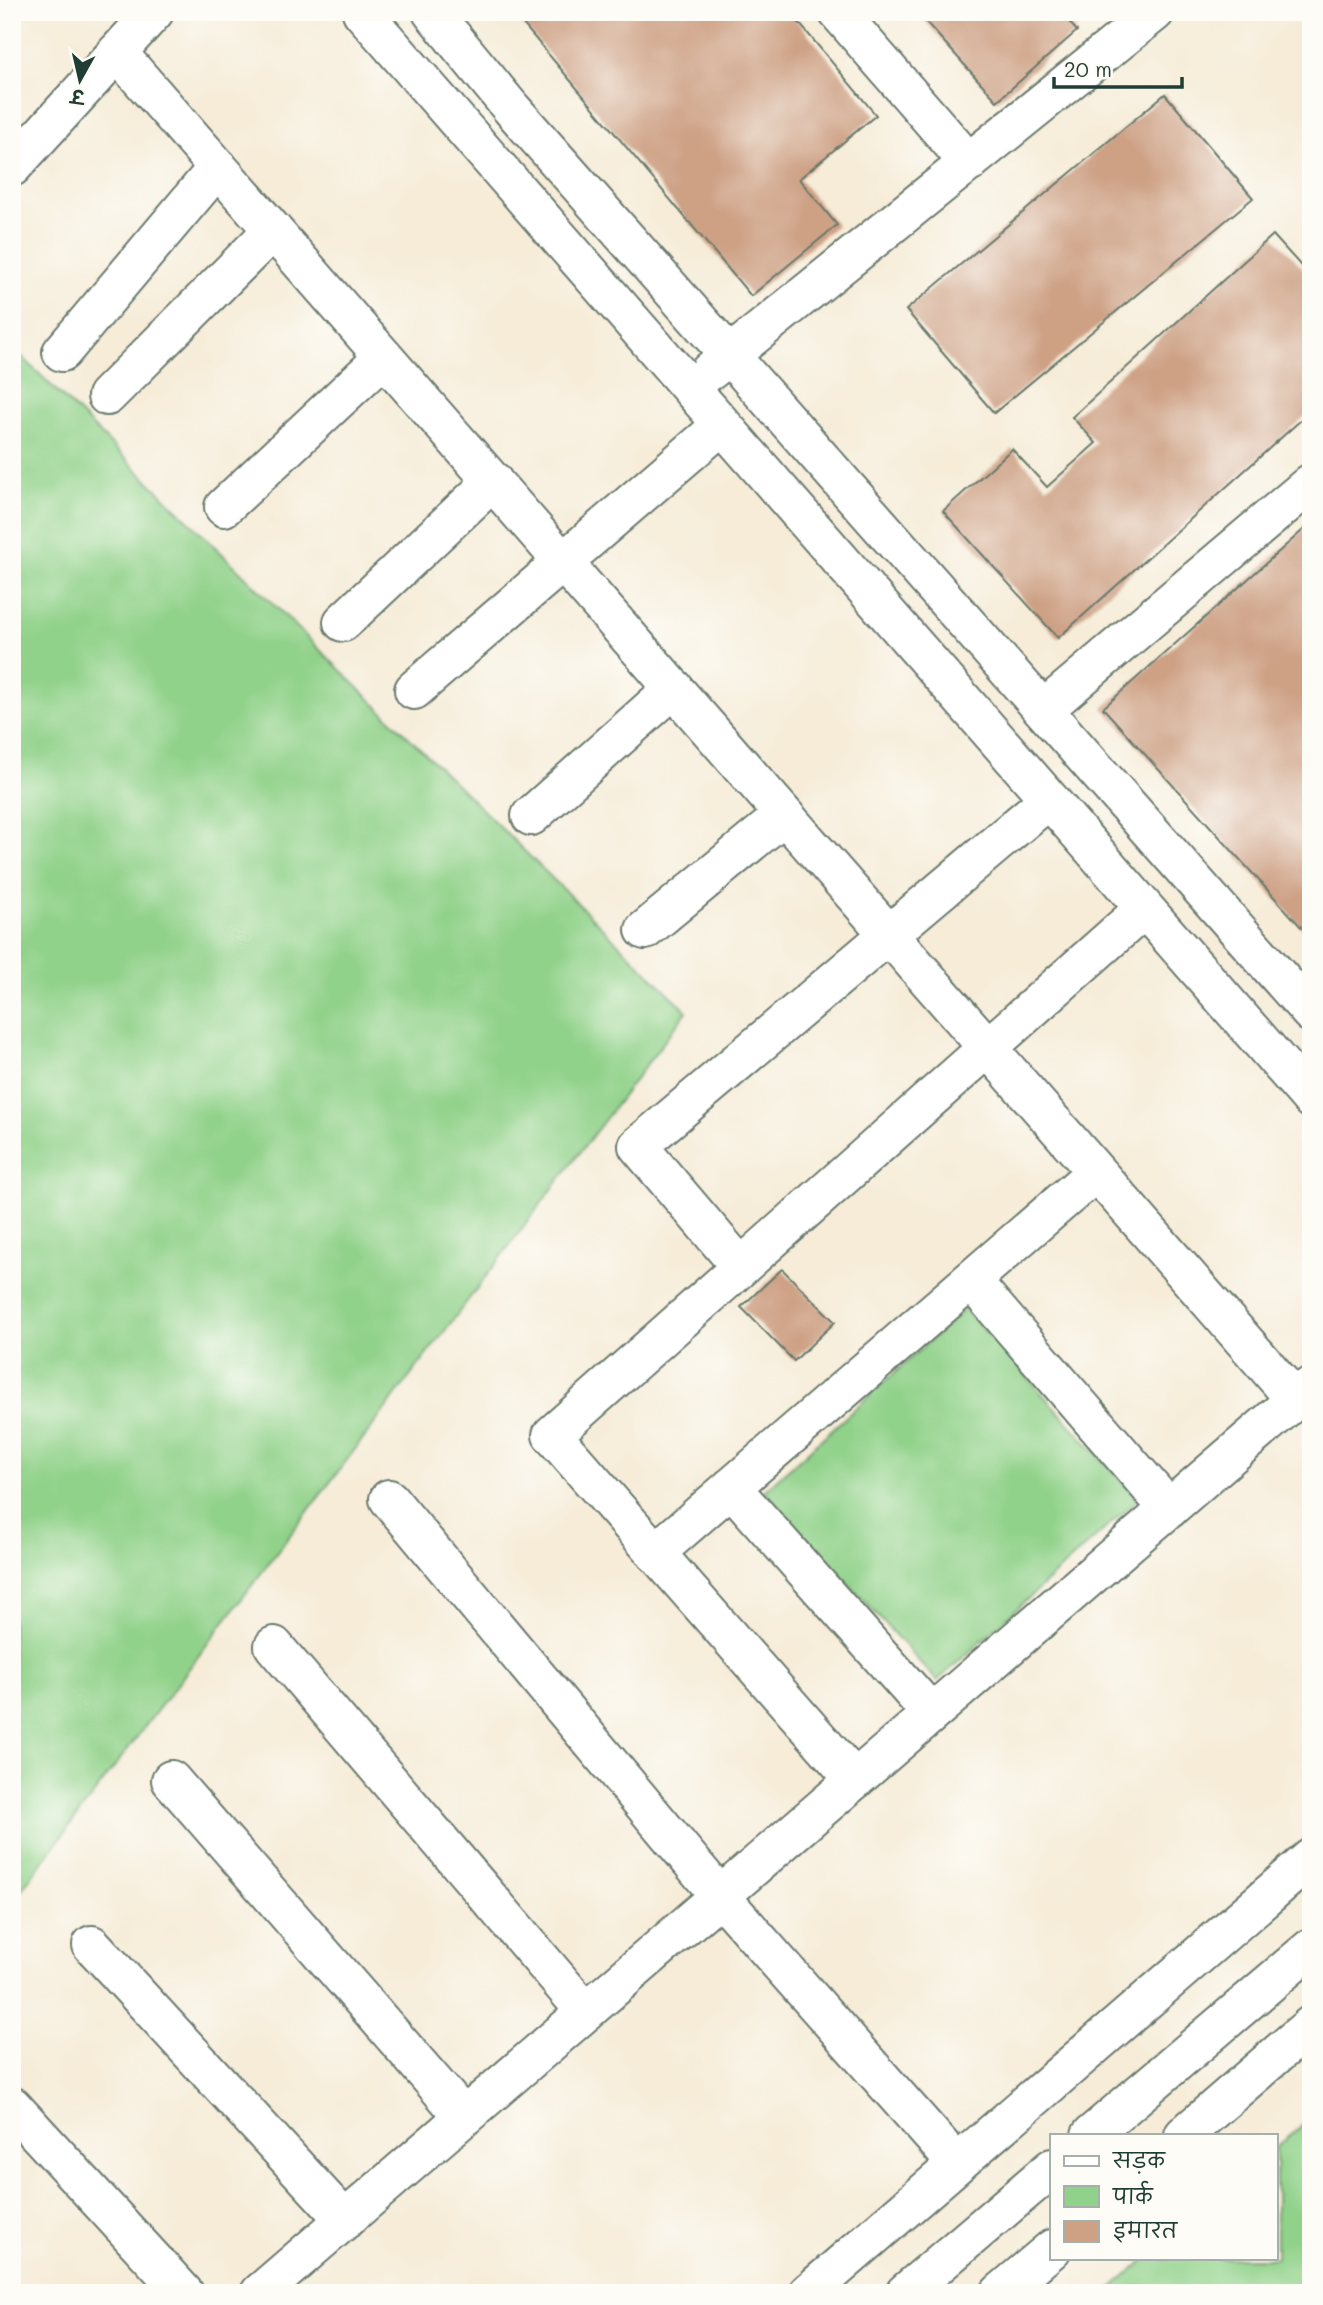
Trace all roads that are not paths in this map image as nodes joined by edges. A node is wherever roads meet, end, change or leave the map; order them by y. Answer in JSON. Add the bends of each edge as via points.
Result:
{"nodes":[{"id":1,"x":154,"y":12,"type":"edge"},
{"id":2,"x":362,"y":12,"type":"edge"},
{"id":3,"x":432,"y":12,"type":"edge"},
{"id":4,"x":838,"y":12,"type":"edge"},
{"id":5,"x":1155,"y":12,"type":"edge"},
{"id":6,"x":117,"y":52,"type":"junction"},
{"id":7,"x":969,"y":163,"type":"junction"},
{"id":8,"x":12,"y":167,"type":"edge"},
{"id":9,"x":218,"y":167,"type":"junction"},
{"id":10,"x":273,"y":230,"type":"junction"},
{"id":11,"x":62,"y":352,"type":"dead end"},
{"id":12,"x":730,"y":355,"type":"junction"},
{"id":13,"x":384,"y":357,"type":"junction"},
{"id":14,"x":690,"y":388,"type":"junction"},
{"id":15,"x":107,"y":396,"type":"dead end"},
{"id":16,"x":722,"y":425,"type":"junction"},
{"id":17,"x":493,"y":481,"type":"junction"},
{"id":18,"x":1311,"y":483,"type":"edge"},
{"id":19,"x":224,"y":507,"type":"dead end"},
{"id":20,"x":563,"y":562,"type":"junction"},
{"id":21,"x":343,"y":622,"type":"dead end"},
{"id":22,"x":674,"y":688,"type":"junction"},
{"id":23,"x":414,"y":690,"type":"dead end"},
{"id":24,"x":1044,"y":709,"type":"junction"},
{"id":25,"x":1048,"y":800,"type":"junction"},
{"id":26,"x":784,"y":814,"type":"junction"},
{"id":27,"x":530,"y":817,"type":"dead end"},
{"id":28,"x":1144,"y":909,"type":"junction"},
{"id":29,"x":645,"y":930,"type":"dead end"},
{"id":30,"x":889,"y":934,"type":"junction"},
{"id":31,"x":1311,"y":1013,"type":"edge"},
{"id":32,"x":988,"y":1048,"type":"junction"},
{"id":33,"x":1311,"y":1099,"type":"edge"},
{"id":34,"x":1096,"y":1172,"type":"junction"},
{"id":35,"x":740,"y":1266,"type":"junction"},
{"id":36,"x":971,"y":1280,"type":"junction"},
{"id":37,"x":1303,"y":1393,"type":"edge"},
{"id":38,"x":731,"y":1487,"type":"junction"},
{"id":39,"x":389,"y":1499,"type":"dead end"},
{"id":40,"x":1169,"y":1509,"type":"junction"},
{"id":41,"x":655,"y":1553,"type":"junction"},
{"id":42,"x":274,"y":1646,"type":"dead end"},
{"id":43,"x":931,"y":1713,"type":"junction"},
{"id":44,"x":172,"y":1780,"type":"dead end"},
{"id":45,"x":855,"y":1780,"type":"junction"},
{"id":46,"x":1311,"y":1858,"type":"edge"},
{"id":47,"x":720,"y":1896,"type":"junction"},
{"id":48,"x":92,"y":1945,"type":"dead end"},
{"id":49,"x":1311,"y":1948,"type":"edge"},
{"id":50,"x":586,"y":2012,"type":"junction"},
{"id":51,"x":1311,"y":2025,"type":"edge"},
{"id":52,"x":12,"y":2106,"type":"edge"},
{"id":53,"x":464,"y":2117,"type":"junction"},
{"id":54,"x":1092,"y":2134,"type":"edge"},
{"id":55,"x":1185,"y":2134,"type":"edge"},
{"id":56,"x":957,"y":2164,"type":"junction"},
{"id":57,"x":1050,"y":2170,"type":"edge"},
{"id":58,"x":345,"y":2220,"type":"junction"},
{"id":59,"x":1050,"y":2251,"type":"edge"},
{"id":60,"x":184,"y":2293,"type":"edge"},
{"id":61,"x":260,"y":2293,"type":"edge"},
{"id":62,"x":808,"y":2293,"type":"edge"},
{"id":63,"x":905,"y":2293,"type":"edge"},
{"id":64,"x":1000,"y":2293,"type":"edge"}],
"edges":[{"from":1,"to":6,"type":"street"},
{"from":2,"to":14,"type":"street"},
{"from":3,"to":12,"type":"street"},
{"from":4,"to":7,"type":"street"},
{"from":5,"to":7,"type":"street"},
{"from":6,"to":8,"type":"street"},
{"from":6,"to":9,"type":"street"},
{"from":7,"to":12,"type":"street"},
{"from":9,"to":10,"type":"street"},
{"from":9,"to":11,"type":"street"},
{"from":10,"to":13,"type":"street"},
{"from":10,"to":15,"type":"street"},
{"from":12,"to":14,"type":"street"},
{"from":12,"to":24,"type":"street"},
{"from":13,"to":17,"type":"street"},
{"from":13,"to":19,"type":"street"},
{"from":14,"to":16,"type":"street"},
{"from":16,"to":20,"type":"street"},
{"from":16,"to":25,"type":"street"},
{"from":17,"to":20,"type":"street"},
{"from":17,"to":21,"type":"street"},
{"from":18,"to":24,"type":"street"},
{"from":20,"to":22,"type":"street"},
{"from":20,"to":23,"type":"street"},
{"from":22,"to":26,"type":"street"},
{"from":22,"to":27,"type":"street"},
{"from":24,"to":31,"type":"street"},
{"from":25,"to":28,"type":"street"},
{"from":25,"to":30,"type":"street"},
{"from":26,"to":29,"type":"street"},
{"from":26,"to":30,"type":"street"},
{"from":28,"to":32,"type":"street"},
{"from":28,"to":33,"type":"street"},
{"from":30,"to":32,"type":"street"},
{"from":30,"to":35,"type":"street","via":[[638,1146]]},
{"from":32,"to":34,"type":"street"},
{"from":32,"to":35,"type":"street"},
{"from":34,"to":36,"type":"street"},
{"from":34,"to":37,"type":"street"},
{"from":35,"to":41,"type":"street","via":[[552,1435]]},
{"from":36,"to":38,"type":"street"},
{"from":36,"to":40,"type":"street"},
{"from":37,"to":40,"type":"street"},
{"from":38,"to":41,"type":"street"},
{"from":38,"to":43,"type":"street"},
{"from":39,"to":47,"type":"street"},
{"from":40,"to":43,"type":"street"},
{"from":41,"to":45,"type":"street"},
{"from":42,"to":50,"type":"street"},
{"from":43,"to":45,"type":"street"},
{"from":44,"to":53,"type":"street"},
{"from":45,"to":47,"type":"street"},
{"from":46,"to":56,"type":"street"},
{"from":47,"to":50,"type":"street"},
{"from":47,"to":56,"type":"street"},
{"from":48,"to":58,"type":"street"},
{"from":49,"to":54,"type":"street"},
{"from":50,"to":53,"type":"street"},
{"from":51,"to":55,"type":"street"},
{"from":52,"to":60,"type":"street"},
{"from":53,"to":58,"type":"street"},
{"from":56,"to":62,"type":"street"},
{"from":57,"to":63,"type":"street"},
{"from":58,"to":61,"type":"street"},
{"from":59,"to":64,"type":"street"}]}
